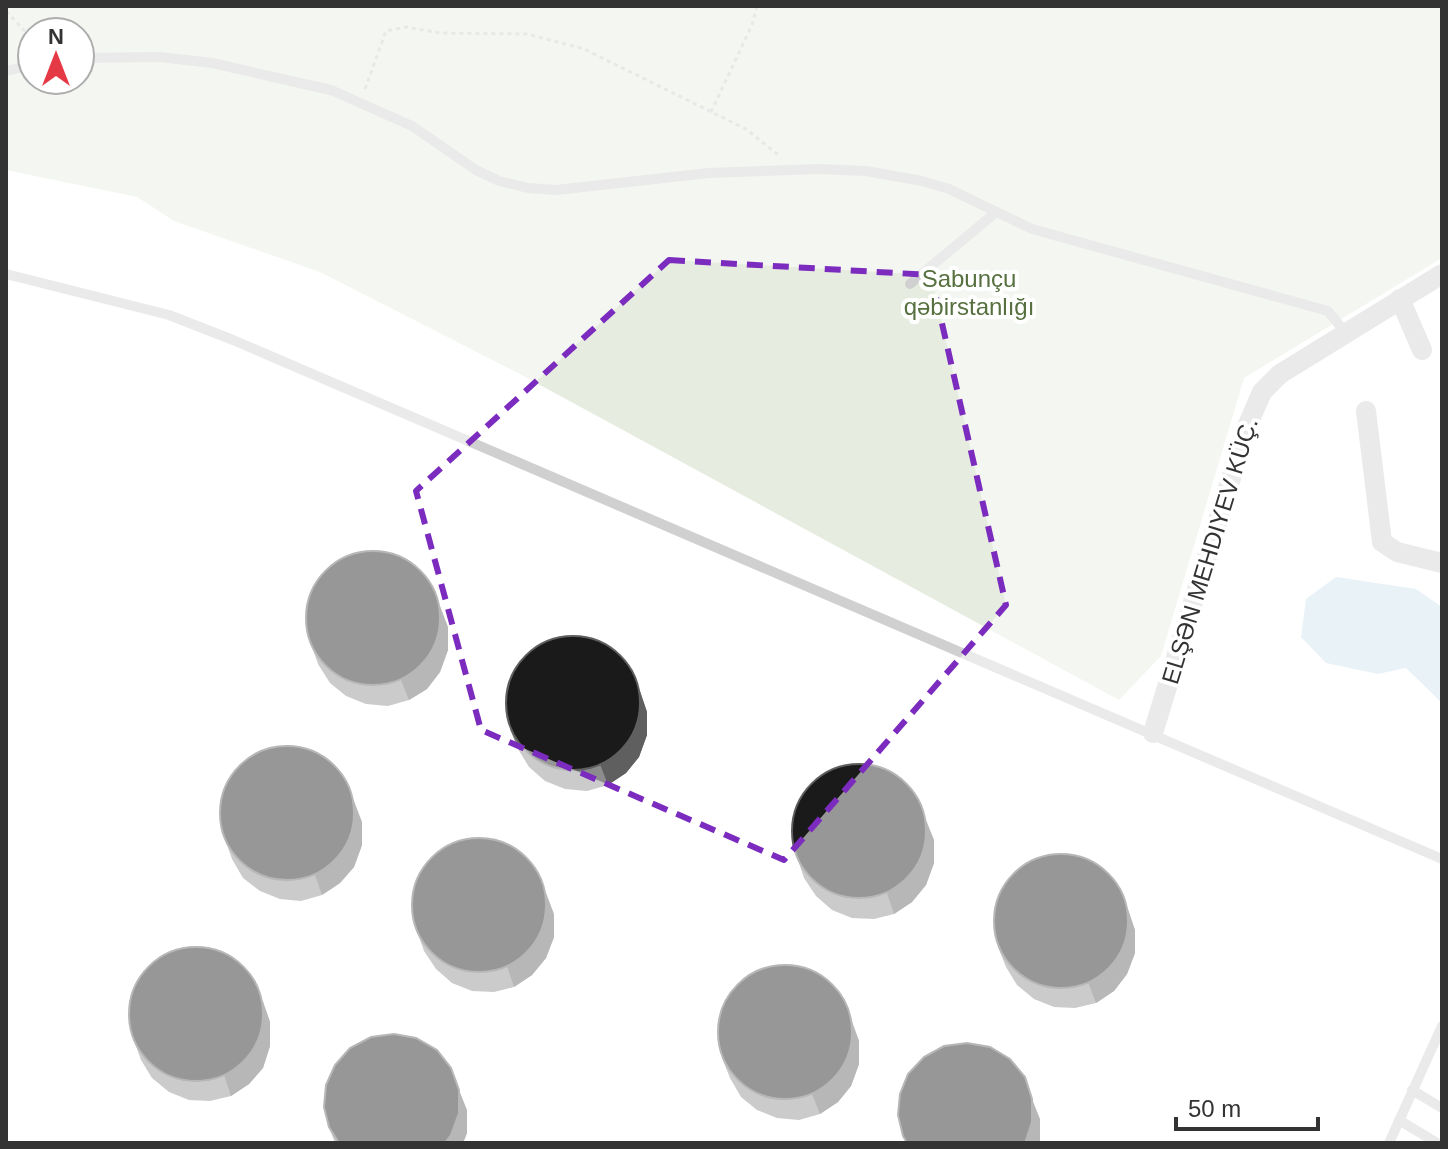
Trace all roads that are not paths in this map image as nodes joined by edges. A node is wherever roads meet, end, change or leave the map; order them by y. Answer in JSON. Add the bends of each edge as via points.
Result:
{"nodes":[{"id":1,"x":96,"y":58,"type":"edge"},
{"id":2,"x":995,"y":213,"type":"junction"},
{"id":3,"x":6,"y":274,"type":"edge"},
{"id":4,"x":1442,"y":274,"type":"edge"},
{"id":5,"x":910,"y":284,"type":"dead end"},
{"id":6,"x":1400,"y":299,"type":"junction"},
{"id":7,"x":1345,"y":332,"type":"junction"},
{"id":8,"x":1422,"y":350,"type":"dead end"},
{"id":9,"x":1366,"y":411,"type":"dead end"},
{"id":10,"x":1442,"y":563,"type":"edge"},
{"id":11,"x":1153,"y":733,"type":"junction"},
{"id":12,"x":1442,"y":859,"type":"edge"},
{"id":13,"x":1442,"y":1026,"type":"edge"},
{"id":14,"x":1412,"y":1090,"type":"junction"},
{"id":15,"x":1442,"y":1108,"type":"edge"},
{"id":16,"x":1399,"y":1120,"type":"junction"},
{"id":17,"x":1389,"y":1143,"type":"edge"},
{"id":18,"x":1437,"y":1143,"type":"edge"}],
"edges":[{"from":1,"to":2,"type":"lane","via":[[212,63],[302,82],[412,126],[476,170],[528,188],[556,190],[791,169],[866,171],[949,189]]},
{"from":2,"to":5,"type":"lane"},
{"from":2,"to":7,"type":"lane","via":[[1032,229],[1328,311]]},
{"from":3,"to":11,"type":"lane","via":[[182,320]]},
{"from":4,"to":6,"type":"street","name":"ELŞƏN MEHDIYEV KÜÇ."},
{"from":6,"to":7,"type":"street","name":"ELŞƏN MEHDIYEV KÜÇ."},
{"from":6,"to":8,"type":"street"},
{"from":7,"to":11,"type":"street","name":"ELŞƏN MEHDIYEV KÜÇ.","via":[[1280,374],[1256,403]]},
{"from":9,"to":10,"type":"street","via":[[1382,542],[1397,552]]},
{"from":11,"to":12,"type":"lane"},
{"from":13,"to":14,"type":"lane"},
{"from":14,"to":15,"type":"lane"},
{"from":14,"to":16,"type":"lane"},
{"from":16,"to":17,"type":"lane"},
{"from":16,"to":18,"type":"lane"}]}
